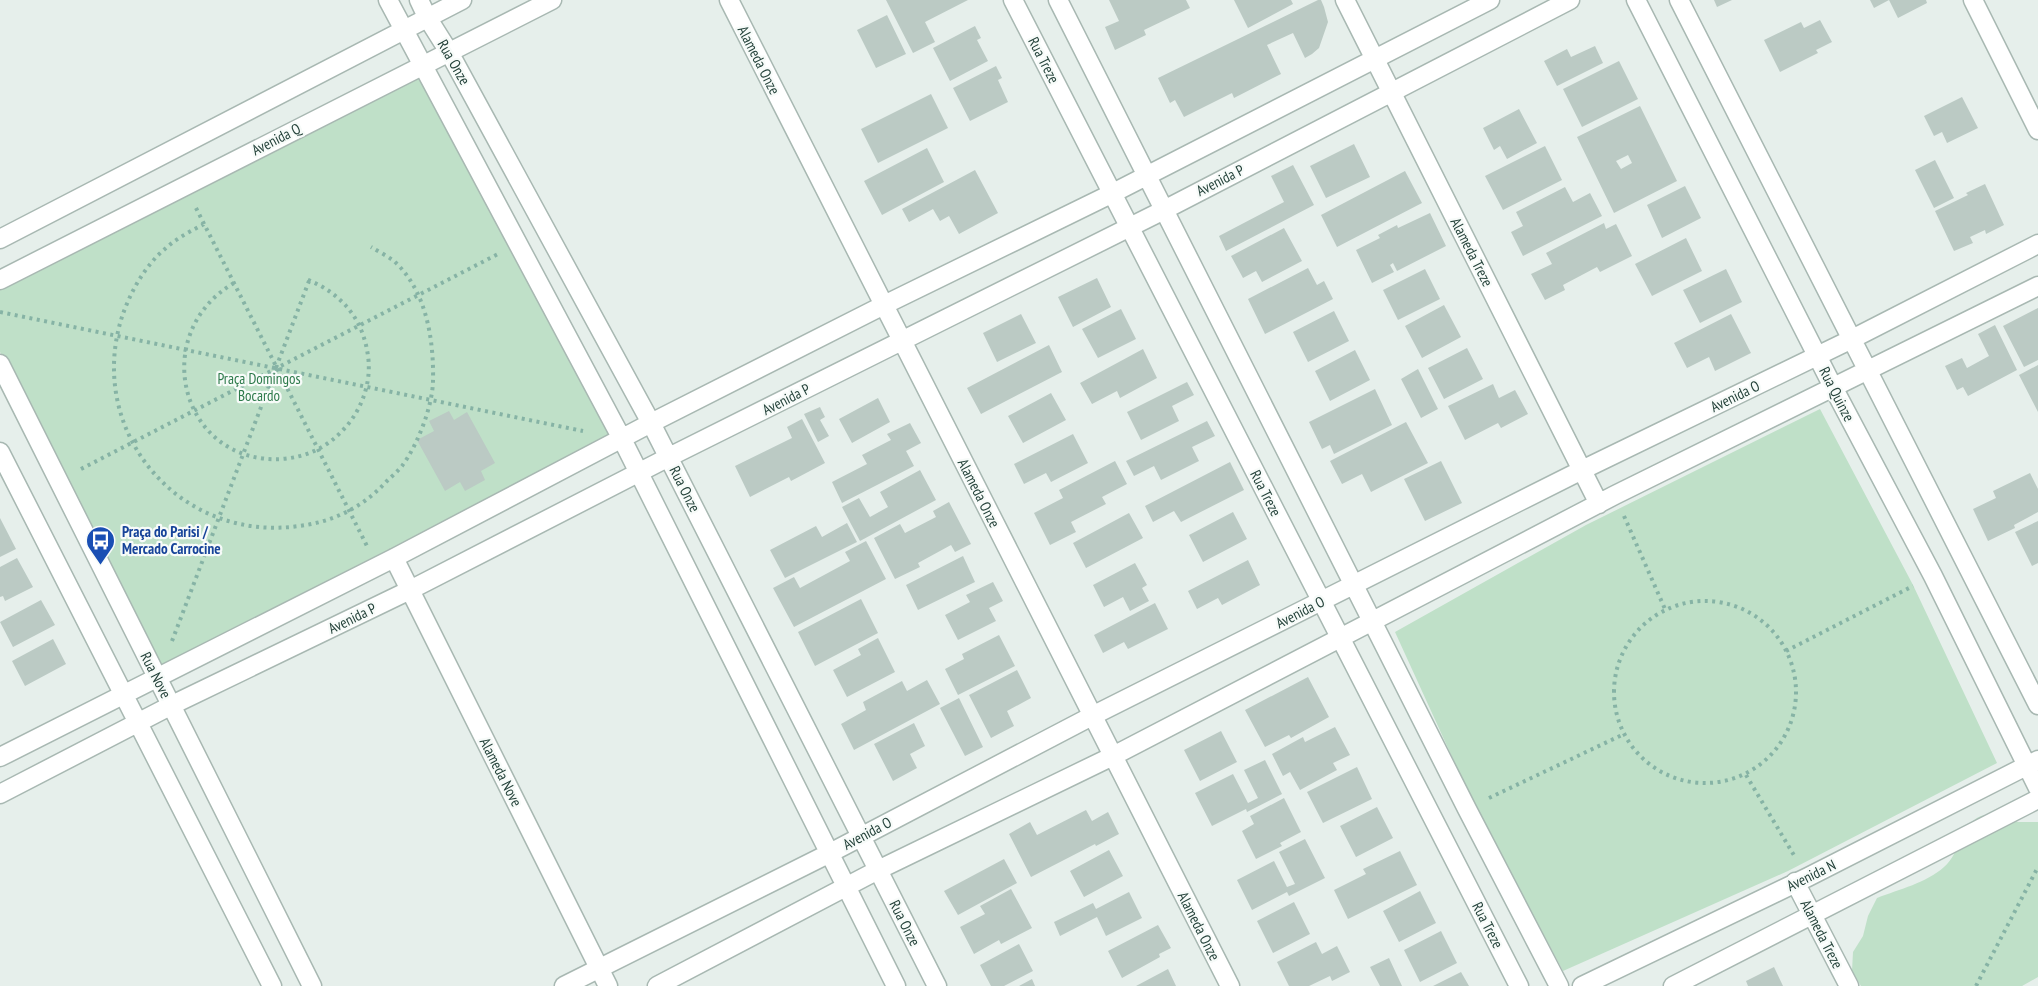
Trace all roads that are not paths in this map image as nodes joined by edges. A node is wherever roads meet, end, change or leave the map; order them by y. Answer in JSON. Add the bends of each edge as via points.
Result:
{"nodes":[{"id":1,"x":388,"y":0,"type":"edge"},
{"id":2,"x":419,"y":0,"type":"edge"},
{"id":3,"x":462,"y":0,"type":"edge"},
{"id":4,"x":552,"y":0,"type":"edge"},
{"id":5,"x":729,"y":0,"type":"edge"},
{"id":6,"x":1013,"y":0,"type":"edge"},
{"id":7,"x":1058,"y":0,"type":"edge"},
{"id":8,"x":1345,"y":0,"type":"edge"},
{"id":9,"x":1490,"y":0,"type":"edge"},
{"id":10,"x":1570,"y":0,"type":"edge"},
{"id":11,"x":1636,"y":0,"type":"edge"},
{"id":12,"x":1679,"y":0,"type":"edge"},
{"id":13,"x":1973,"y":0,"type":"edge"},
{"id":14,"x":427,"y":17,"type":"junction"},
{"id":15,"x":404,"y":30,"type":"junction"},
{"id":16,"x":449,"y":52,"type":"junction"},
{"id":17,"x":1374,"y":58,"type":"junction"},
{"id":18,"x":423,"y":64,"type":"junction"},
{"id":19,"x":1391,"y":92,"type":"junction"},
{"id":20,"x":2038,"y":130,"type":"edge"},
{"id":21,"x":1146,"y":175,"type":"junction"},
{"id":22,"x":1113,"y":193,"type":"junction"},
{"id":23,"x":1164,"y":210,"type":"junction"},
{"id":24,"x":1130,"y":226,"type":"junction"},
{"id":25,"x":0,"y":239,"type":"edge"},
{"id":26,"x":2038,"y":244,"type":"edge"},
{"id":27,"x":0,"y":280,"type":"edge"},
{"id":28,"x":2038,"y":286,"type":"edge"},
{"id":29,"x":884,"y":305,"type":"junction"},
{"id":30,"x":1852,"y":339,"type":"junction"},
{"id":31,"x":902,"y":341,"type":"junction"},
{"id":32,"x":1818,"y":357,"type":"junction"},
{"id":33,"x":0,"y":364,"type":"edge"},
{"id":34,"x":1868,"y":371,"type":"junction"},
{"id":35,"x":1833,"y":387,"type":"junction"},
{"id":36,"x":651,"y":423,"type":"junction"},
{"id":37,"x":622,"y":439,"type":"junction"},
{"id":38,"x":0,"y":452,"type":"edge"},
{"id":39,"x":669,"y":457,"type":"junction"},
{"id":40,"x":1582,"y":470,"type":"junction"},
{"id":41,"x":639,"y":474,"type":"junction"},
{"id":42,"x":1607,"y":500,"type":"junction"},
{"id":43,"x":386,"y":562,"type":"junction"},
{"id":44,"x":1354,"y":585,"type":"junction"},
{"id":45,"x":410,"y":590,"type":"junction"},
{"id":46,"x":1322,"y":602,"type":"junction"},
{"id":47,"x":1373,"y":622,"type":"junction"},
{"id":48,"x":1341,"y":638,"type":"junction"},
{"id":49,"x":158,"y":678,"type":"junction"},
{"id":50,"x":123,"y":694,"type":"junction"},
{"id":51,"x":172,"y":705,"type":"junction"},
{"id":52,"x":2038,"y":705,"type":"edge"},
{"id":53,"x":1092,"y":716,"type":"junction"},
{"id":54,"x":138,"y":723,"type":"junction"},
{"id":55,"x":1113,"y":756,"type":"junction"},
{"id":56,"x":0,"y":757,"type":"edge"},
{"id":57,"x":2032,"y":763,"type":"edge"},
{"id":58,"x":2038,"y":788,"type":"edge"},
{"id":59,"x":0,"y":794,"type":"edge"},
{"id":60,"x":2038,"y":800,"type":"edge"},
{"id":61,"x":861,"y":836,"type":"junction"},
{"id":62,"x":830,"y":853,"type":"junction"},
{"id":63,"x":878,"y":870,"type":"junction"},
{"id":64,"x":1801,"y":880,"type":"junction"},
{"id":65,"x":847,"y":886,"type":"junction"},
{"id":66,"x":1812,"y":916,"type":"junction"},
{"id":67,"x":599,"y":968,"type":"junction"},
{"id":68,"x":272,"y":986,"type":"edge"},
{"id":69,"x":312,"y":986,"type":"edge"},
{"id":70,"x":564,"y":986,"type":"edge"},
{"id":71,"x":608,"y":986,"type":"edge"},
{"id":72,"x":657,"y":986,"type":"edge"},
{"id":73,"x":896,"y":986,"type":"edge"},
{"id":74,"x":937,"y":986,"type":"edge"},
{"id":75,"x":1230,"y":986,"type":"edge"},
{"id":76,"x":1519,"y":986,"type":"edge"},
{"id":77,"x":1559,"y":986,"type":"edge"},
{"id":78,"x":1582,"y":986,"type":"edge"},
{"id":79,"x":1673,"y":986,"type":"edge"},
{"id":80,"x":1849,"y":986,"type":"edge"}],
"edges":[{"from":1,"to":15,"type":"street","name":"Rua Onze"},
{"from":2,"to":14,"type":"street","name":"Rua Onze"},
{"from":3,"to":14,"type":"street"},
{"from":4,"to":16,"type":"street","name":"Avenida Q"},
{"from":5,"to":29,"type":"street","name":"Alameda Onze"},
{"from":6,"to":22,"type":"street","name":"Rua Treze"},
{"from":7,"to":21,"type":"street"},
{"from":8,"to":17,"type":"street","name":"Alameda Treze"},
{"from":9,"to":17,"type":"street"},
{"from":10,"to":19,"type":"street","name":"Avenida P"},
{"from":11,"to":32,"type":"street","name":"Rua Quinze"},
{"from":12,"to":30,"type":"street"},
{"from":13,"to":20,"type":"street"},
{"from":14,"to":15,"type":"street"},
{"from":14,"to":16,"type":"street","name":"Rua Onze"},
{"from":15,"to":18,"type":"street","name":"Rua Onze"},
{"from":15,"to":25,"type":"street"},
{"from":16,"to":18,"type":"street","name":"Avenida Q"},
{"from":16,"to":36,"type":"street","name":"Rua Onze"},
{"from":17,"to":19,"type":"street","name":"Alameda Treze"},
{"from":17,"to":21,"type":"street"},
{"from":18,"to":27,"type":"street","name":"Avenida Q"},
{"from":18,"to":37,"type":"street","name":"Rua Onze"},
{"from":19,"to":23,"type":"street","name":"Avenida P"},
{"from":19,"to":40,"type":"street","name":"Alameda Treze"},
{"from":21,"to":22,"type":"street"},
{"from":21,"to":23,"type":"street"},
{"from":22,"to":24,"type":"street","name":"Rua Treze"},
{"from":22,"to":29,"type":"street"},
{"from":23,"to":24,"type":"street","name":"Avenida P"},
{"from":23,"to":44,"type":"street"},
{"from":24,"to":31,"type":"street","name":"Avenida P"},
{"from":24,"to":46,"type":"street","name":"Rua Treze"},
{"from":26,"to":30,"type":"street","name":"Avenida O"},
{"from":28,"to":34,"type":"street"},
{"from":29,"to":31,"type":"street","name":"Alameda Onze"},
{"from":29,"to":36,"type":"street"},
{"from":30,"to":32,"type":"street","name":"Avenida O"},
{"from":30,"to":34,"type":"street"},
{"from":31,"to":39,"type":"street","name":"Avenida P"},
{"from":31,"to":53,"type":"street","name":"Alameda Onze"},
{"from":32,"to":35,"type":"street","name":"Rua Quinze"},
{"from":32,"to":40,"type":"street","name":"Avenida O"},
{"from":33,"to":49,"type":"street","name":"Rua Nove"},
{"from":34,"to":35,"type":"street"},
{"from":34,"to":52,"type":"street"},
{"from":35,"to":42,"type":"street"},
{"from":35,"to":57,"type":"street","name":"Rua Quinze"},
{"from":36,"to":37,"type":"street"},
{"from":36,"to":39,"type":"street","name":"Rua Onze"},
{"from":37,"to":41,"type":"street","name":"Rua Onze"},
{"from":37,"to":43,"type":"street"},
{"from":38,"to":50,"type":"street"},
{"from":39,"to":41,"type":"street","name":"Avenida P"},
{"from":39,"to":61,"type":"street","name":"Rua Onze"},
{"from":40,"to":42,"type":"street","name":"Alameda Treze"},
{"from":40,"to":44,"type":"street","name":"Avenida O"},
{"from":41,"to":45,"type":"street","name":"Avenida P"},
{"from":41,"to":62,"type":"street","name":"Rua Onze"},
{"from":42,"to":47,"type":"street"},
{"from":43,"to":45,"type":"street","name":"Alameda Nove"},
{"from":43,"to":49,"type":"street"},
{"from":44,"to":46,"type":"street","name":"Avenida O"},
{"from":44,"to":47,"type":"street"},
{"from":45,"to":51,"type":"street","name":"Avenida P"},
{"from":45,"to":67,"type":"street","name":"Alameda Nove"},
{"from":46,"to":48,"type":"street","name":"Rua Treze"},
{"from":46,"to":53,"type":"street","name":"Avenida O"},
{"from":47,"to":48,"type":"street"},
{"from":47,"to":77,"type":"street"},
{"from":48,"to":55,"type":"street"},
{"from":48,"to":76,"type":"street","name":"Rua Treze"},
{"from":49,"to":50,"type":"street"},
{"from":49,"to":51,"type":"street","name":"Rua Nove"},
{"from":50,"to":54,"type":"street"},
{"from":50,"to":56,"type":"street"},
{"from":51,"to":54,"type":"street","name":"Avenida P"},
{"from":51,"to":69,"type":"street","name":"Rua Nove"},
{"from":53,"to":55,"type":"street","name":"Alameda Onze"},
{"from":53,"to":61,"type":"street","name":"Avenida O"},
{"from":54,"to":59,"type":"street","name":"Avenida P"},
{"from":54,"to":68,"type":"street"},
{"from":55,"to":63,"type":"street"},
{"from":55,"to":75,"type":"street","name":"Alameda Onze"},
{"from":57,"to":58,"type":"street","name":"Rua Quinze"},
{"from":57,"to":64,"type":"street","name":"Avenida N"},
{"from":60,"to":66,"type":"street"},
{"from":61,"to":62,"type":"street","name":"Avenida O"},
{"from":61,"to":63,"type":"street","name":"Rua Onze"},
{"from":62,"to":65,"type":"street","name":"Rua Onze"},
{"from":62,"to":67,"type":"street","name":"Avenida O"},
{"from":63,"to":65,"type":"street"},
{"from":63,"to":74,"type":"street","name":"Rua Onze"},
{"from":64,"to":66,"type":"street","name":"Alameda Treze"},
{"from":64,"to":78,"type":"street","name":"Avenida N"},
{"from":65,"to":72,"type":"street"},
{"from":65,"to":73,"type":"street","name":"Rua Onze"},
{"from":66,"to":79,"type":"street"},
{"from":66,"to":80,"type":"street","name":"Alameda Treze"},
{"from":67,"to":70,"type":"street","name":"Avenida O"},
{"from":67,"to":71,"type":"street","name":"Alameda Nove"}]}
